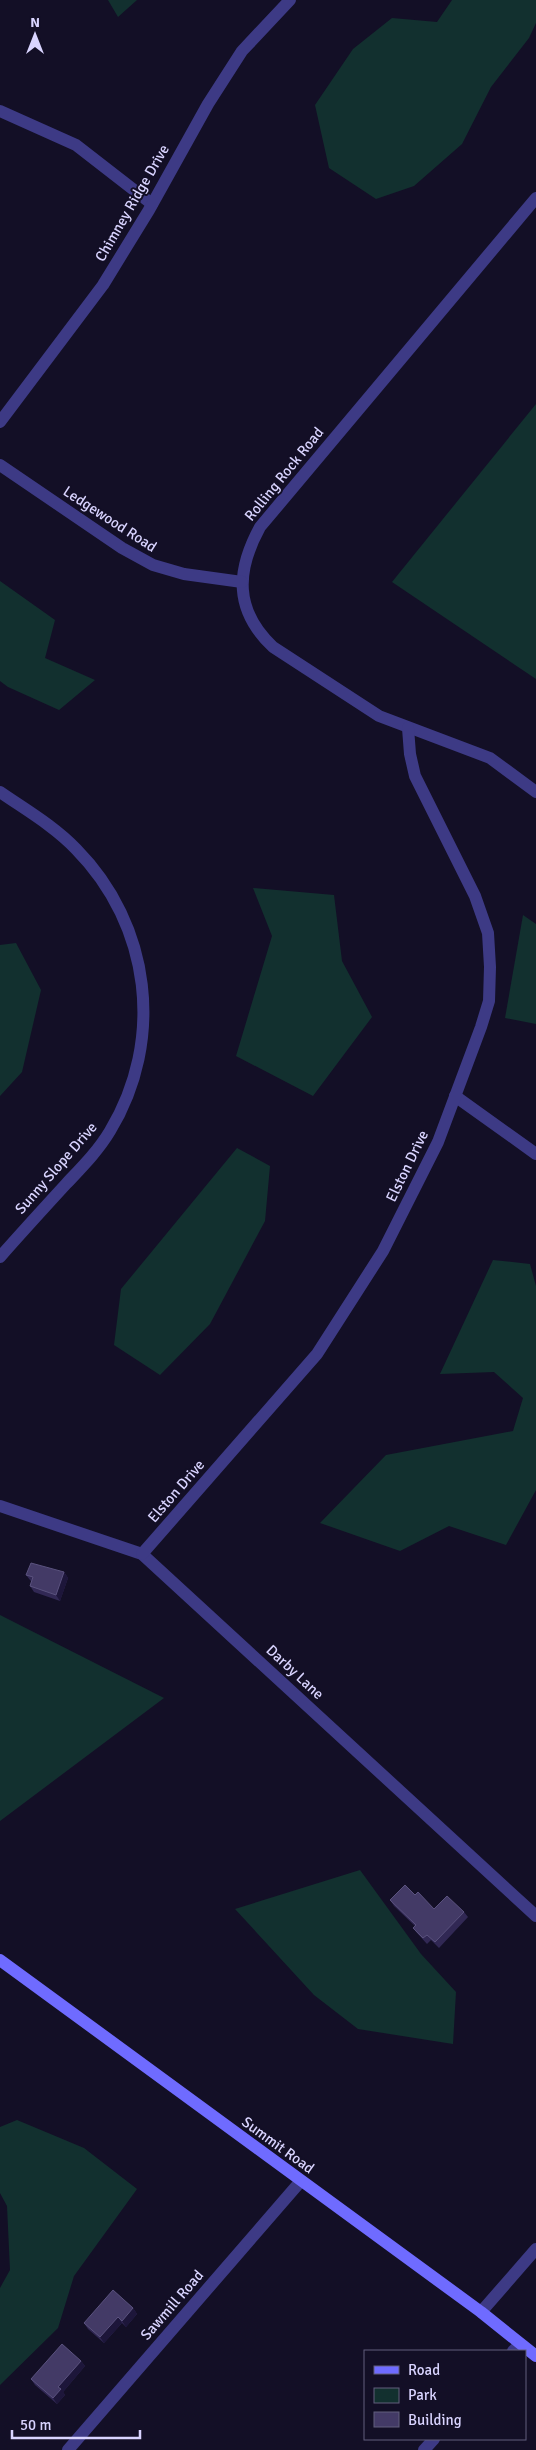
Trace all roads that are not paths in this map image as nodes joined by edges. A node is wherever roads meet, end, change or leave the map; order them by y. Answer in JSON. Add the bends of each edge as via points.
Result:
{"nodes":[{"id":1,"x":290,"y":0,"type":"edge"},
{"id":2,"x":0,"y":111,"type":"edge"},
{"id":3,"x":536,"y":198,"type":"edge"},
{"id":4,"x":152,"y":204,"type":"junction"},
{"id":5,"x":0,"y":422,"type":"edge"},
{"id":6,"x":0,"y":465,"type":"edge"},
{"id":7,"x":242,"y":582,"type":"junction"},
{"id":8,"x":408,"y":728,"type":"junction"},
{"id":9,"x":0,"y":792,"type":"edge"},
{"id":10,"x":536,"y":792,"type":"edge"},
{"id":11,"x":455,"y":1096,"type":"junction"},
{"id":12,"x":536,"y":1154,"type":"edge"},
{"id":13,"x":0,"y":1257,"type":"edge"},
{"id":14,"x":0,"y":1506,"type":"edge"},
{"id":15,"x":142,"y":1554,"type":"junction"},
{"id":16,"x":536,"y":1916,"type":"edge"},
{"id":17,"x":0,"y":1960,"type":"edge"},
{"id":18,"x":300,"y":2182,"type":"junction"},
{"id":19,"x":536,"y":2248,"type":"edge"},
{"id":20,"x":481,"y":2312,"type":"junction"},
{"id":21,"x":516,"y":2348,"type":"edge"},
{"id":22,"x":433,"y":2440,"type":"edge"},
{"id":23,"x":68,"y":2450,"type":"edge"},
{"id":24,"x":424,"y":2450,"type":"edge"}],
"edges":[{"from":1,"to":4,"type":"street","name":"Chimney Ridge Drive","via":[[242,51]]},
{"from":2,"to":4,"type":"street","via":[[76,145]]},
{"from":3,"to":7,"type":"street","name":"Rolling Rock Road","via":[[260,527],[250,545]]},
{"from":4,"to":5,"type":"street","name":"Chimney Ridge Drive","via":[[103,285]]},
{"from":6,"to":7,"type":"street","name":"Ledgewood Road","via":[[122,548],[153,565],[184,574]]},
{"from":7,"to":8,"type":"street","name":"Rolling Rock Road","via":[[245,607],[251,621],[273,647],[379,716]]},
{"from":8,"to":10,"type":"street","name":"Rolling Rock Road","via":[[490,758]]},
{"from":8,"to":11,"type":"street","name":"Elston Drive","via":[[415,776],[475,896],[488,933],[489,1001]]},
{"from":9,"to":13,"type":"street","name":"Sunny Slope Drive","via":[[57,832],[86,859],[106,884],[136,949],[144,1012],[137,1067],[124,1105],[109,1133]]},
{"from":11,"to":12,"type":"street"},
{"from":11,"to":15,"type":"street","name":"Elston Drive","via":[[438,1142],[383,1251],[317,1354]]},
{"from":14,"to":15,"type":"street","name":"Darby Lane"},
{"from":15,"to":16,"type":"street","name":"Darby Lane"},
{"from":17,"to":18,"type":"main road","name":"Summit Road"},
{"from":18,"to":20,"type":"main road","name":"Summit Road"},
{"from":18,"to":23,"type":"street","name":"Sawmill Road"},
{"from":19,"to":20,"type":"street"},
{"from":20,"to":21,"type":"main road","name":"Summit Road"},
{"from":22,"to":24,"type":"street"}]}
